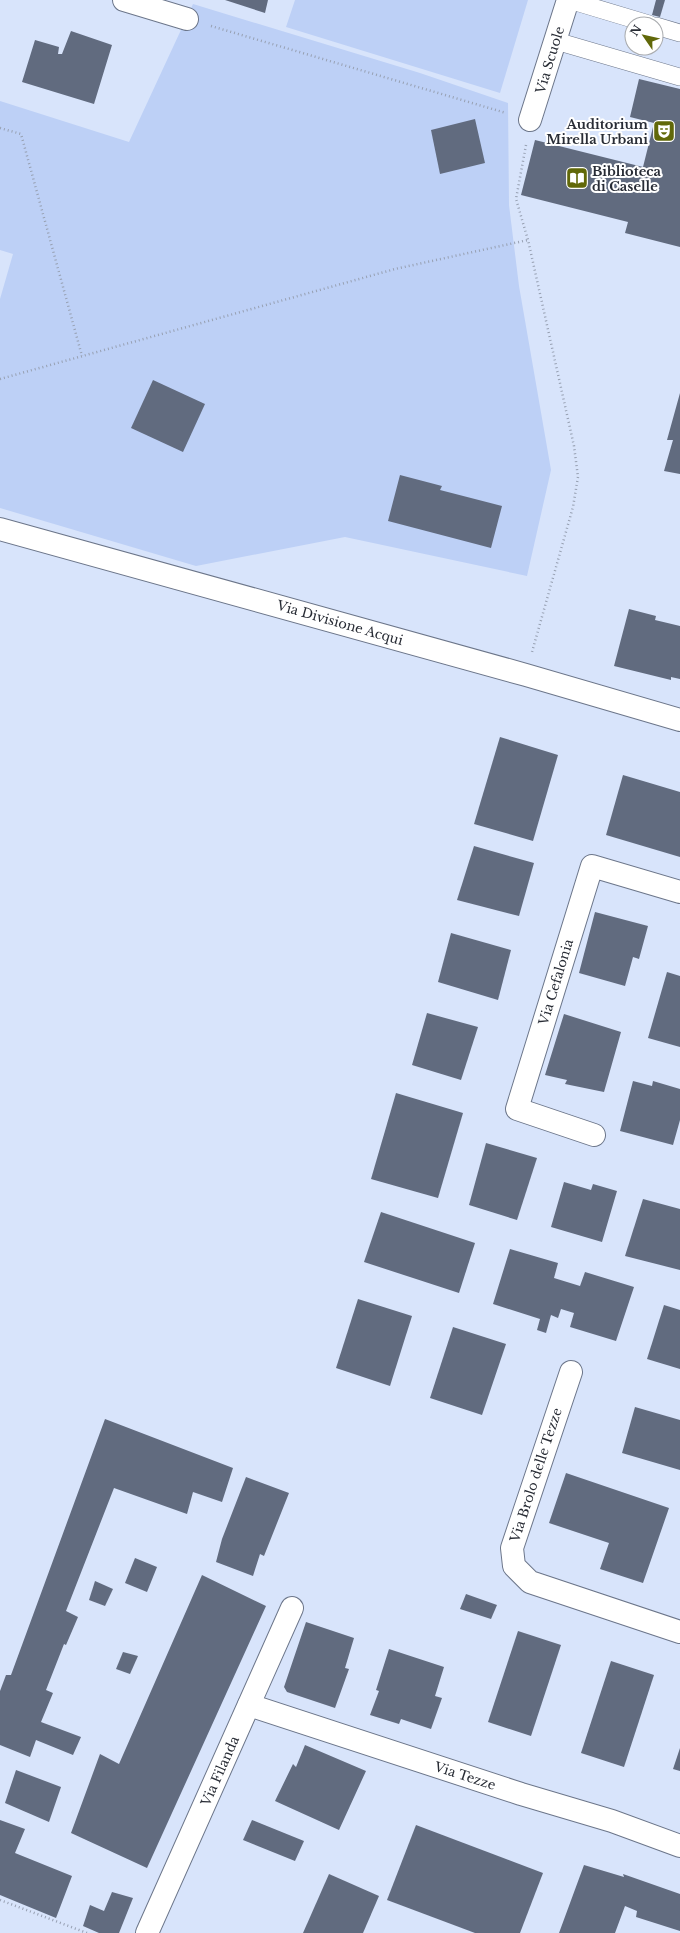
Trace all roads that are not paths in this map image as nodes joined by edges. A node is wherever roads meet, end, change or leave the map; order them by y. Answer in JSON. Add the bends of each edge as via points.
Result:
{"nodes":[{"id":1,"x":124,"y":0,"type":"edge"},
{"id":2,"x":568,"y":0,"type":"edge"},
{"id":3,"x":624,"y":17,"type":"edge"},
{"id":4,"x":188,"y":19,"type":"road end"},
{"id":5,"x":664,"y":29,"type":"edge"},
{"id":6,"x":680,"y":34,"type":"edge"},
{"id":7,"x":556,"y":41,"type":"junction"},
{"id":8,"x":680,"y":77,"type":"edge"},
{"id":9,"x":530,"y":120,"type":"road end"},
{"id":10,"x":0,"y":529,"type":"edge"},
{"id":11,"x":680,"y":720,"type":"edge"},
{"id":12,"x":680,"y":892,"type":"edge"},
{"id":13,"x":594,"y":1135,"type":"dead end"},
{"id":14,"x":571,"y":1372,"type":"dead end"},
{"id":15,"x":292,"y":1608,"type":"dead end"},
{"id":16,"x":680,"y":1632,"type":"edge"},
{"id":17,"x":249,"y":1705,"type":"junction"},
{"id":18,"x":680,"y":1846,"type":"edge"},
{"id":19,"x":148,"y":1933,"type":"edge"}],
"edges":[{"from":1,"to":4,"type":"street"},
{"from":2,"to":3,"type":"lane"},
{"from":2,"to":7,"type":"street","name":"Via Scuole"},
{"from":5,"to":6,"type":"lane"},
{"from":7,"to":8,"type":"lane"},
{"from":7,"to":9,"type":"street","name":"Via Scuole"},
{"from":10,"to":11,"type":"street","name":"Via Divisione Acqui"},
{"from":12,"to":13,"type":"street","name":"Via Cefalonia","via":[[592,866],[517,1109]]},
{"from":14,"to":16,"type":"street","name":"Via Brolo delle Tezze","via":[[512,1548],[514,1566],[530,1582]]},
{"from":15,"to":17,"type":"street","name":"Via Filanda"},
{"from":17,"to":18,"type":"street","name":"Via Tezze","via":[[612,1821]]},
{"from":17,"to":19,"type":"street","name":"Via Filanda"}]}
